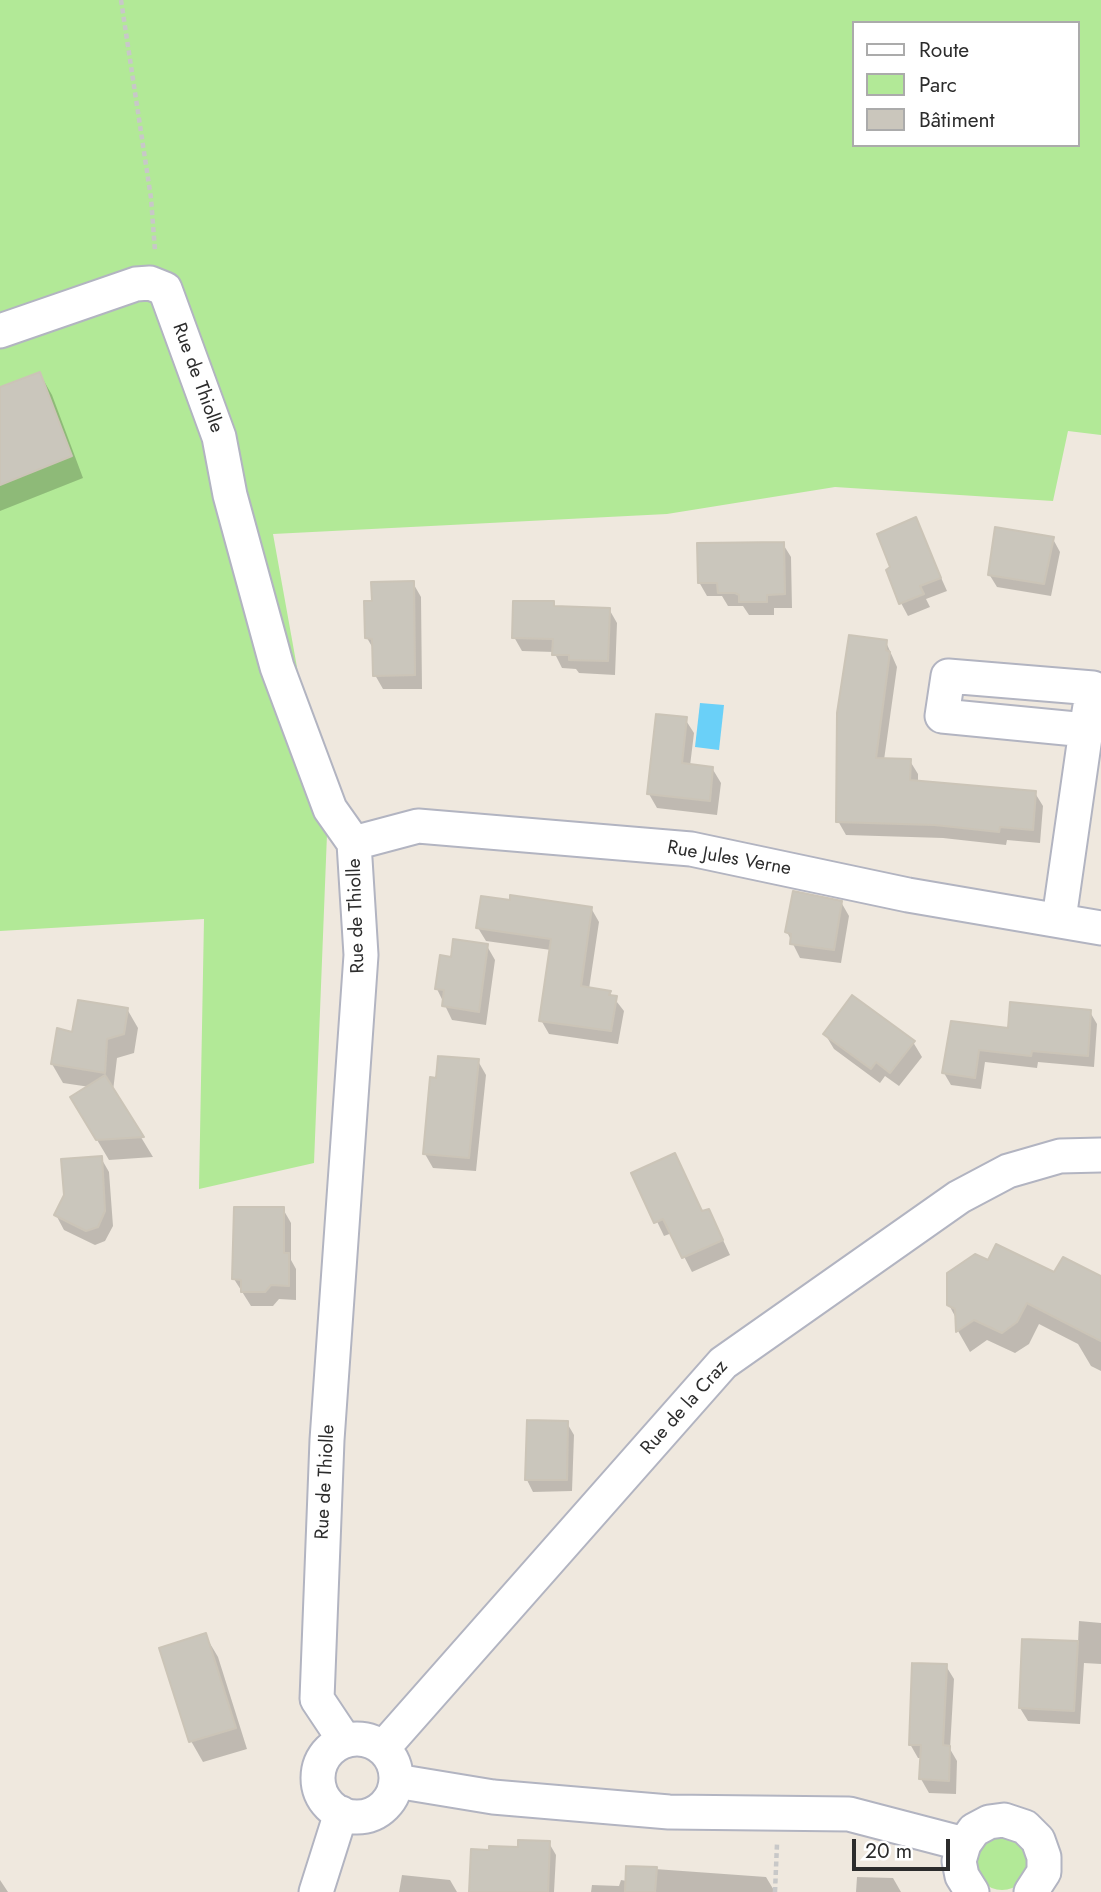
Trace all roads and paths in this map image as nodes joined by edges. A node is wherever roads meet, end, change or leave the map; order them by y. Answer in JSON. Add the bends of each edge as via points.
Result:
{"nodes":[{"id":1,"x":121,"y":0,"type":"edge"},
{"id":2,"x":150,"y":283,"type":"junction"},
{"id":3,"x":0,"y":331,"type":"edge"},
{"id":4,"x":1086,"y":730,"type":"dead end"},
{"id":5,"x":354,"y":843,"type":"junction"},
{"id":6,"x":1059,"y":919,"type":"junction"},
{"id":7,"x":1101,"y":928,"type":"edge"},
{"id":8,"x":1101,"y":1155,"type":"edge"},
{"id":9,"x":345,"y":1741,"type":"junction"},
{"id":10,"x":383,"y":1748,"type":"junction"},
{"id":11,"x":396,"y":1781,"type":"junction"},
{"id":12,"x":341,"y":1813,"type":"junction"},
{"id":13,"x":778,"y":1813,"type":"junction"},
{"id":14,"x":964,"y":1844,"type":"junction"},
{"id":15,"x":316,"y":1892,"type":"edge"},
{"id":16,"x":775,"y":1892,"type":"edge"},
{"id":17,"x":972,"y":1892,"type":"edge"},
{"id":18,"x":1031,"y":1892,"type":"edge"}],
"edges":[{"from":1,"to":2,"type":"path","via":[[150,198],[155,250]]},
{"from":2,"to":3,"type":"street"},
{"from":2,"to":5,"type":"street","name":"Rue de Thiolle","via":[[165,289],[219,437],[277,667],[330,809]]},
{"from":4,"to":6,"type":"street"},
{"from":5,"to":6,"type":"street","name":"Rue Jules Verne","via":[[418,826],[691,849],[908,895]]},
{"from":5,"to":9,"type":"street","name":"Rue de Thiolle","via":[[361,956],[327,1440],[317,1699]]},
{"from":6,"to":7,"type":"street","name":"Rue Jules Verne"},
{"from":8,"to":10,"type":"street","name":"Rue de la Craz","via":[[1060,1156],[1008,1171],[959,1196],[723,1363]]},
{"from":9,"to":10,"type":"street","via":[[372,1741]]},
{"from":9,"to":12,"type":"street","via":[[333,1747],[319,1769],[322,1795]]},
{"from":10,"to":11,"type":"street","via":[[396,1769]]},
{"from":11,"to":12,"type":"street","via":[[387,1804],[377,1812],[353,1817]]},
{"from":11,"to":13,"type":"street","via":[[493,1797],[655,1811]]},
{"from":12,"to":15,"type":"street"},
{"from":13,"to":14,"type":"street","via":[[849,1814]]},
{"from":13,"to":16,"type":"path"},
{"from":14,"to":17,"type":"street","via":[[959,1861]]},
{"from":14,"to":18,"type":"street","via":[[974,1830],[989,1822],[1004,1820],[1025,1827],[1038,1840],[1044,1857],[1044,1872]]}]}
